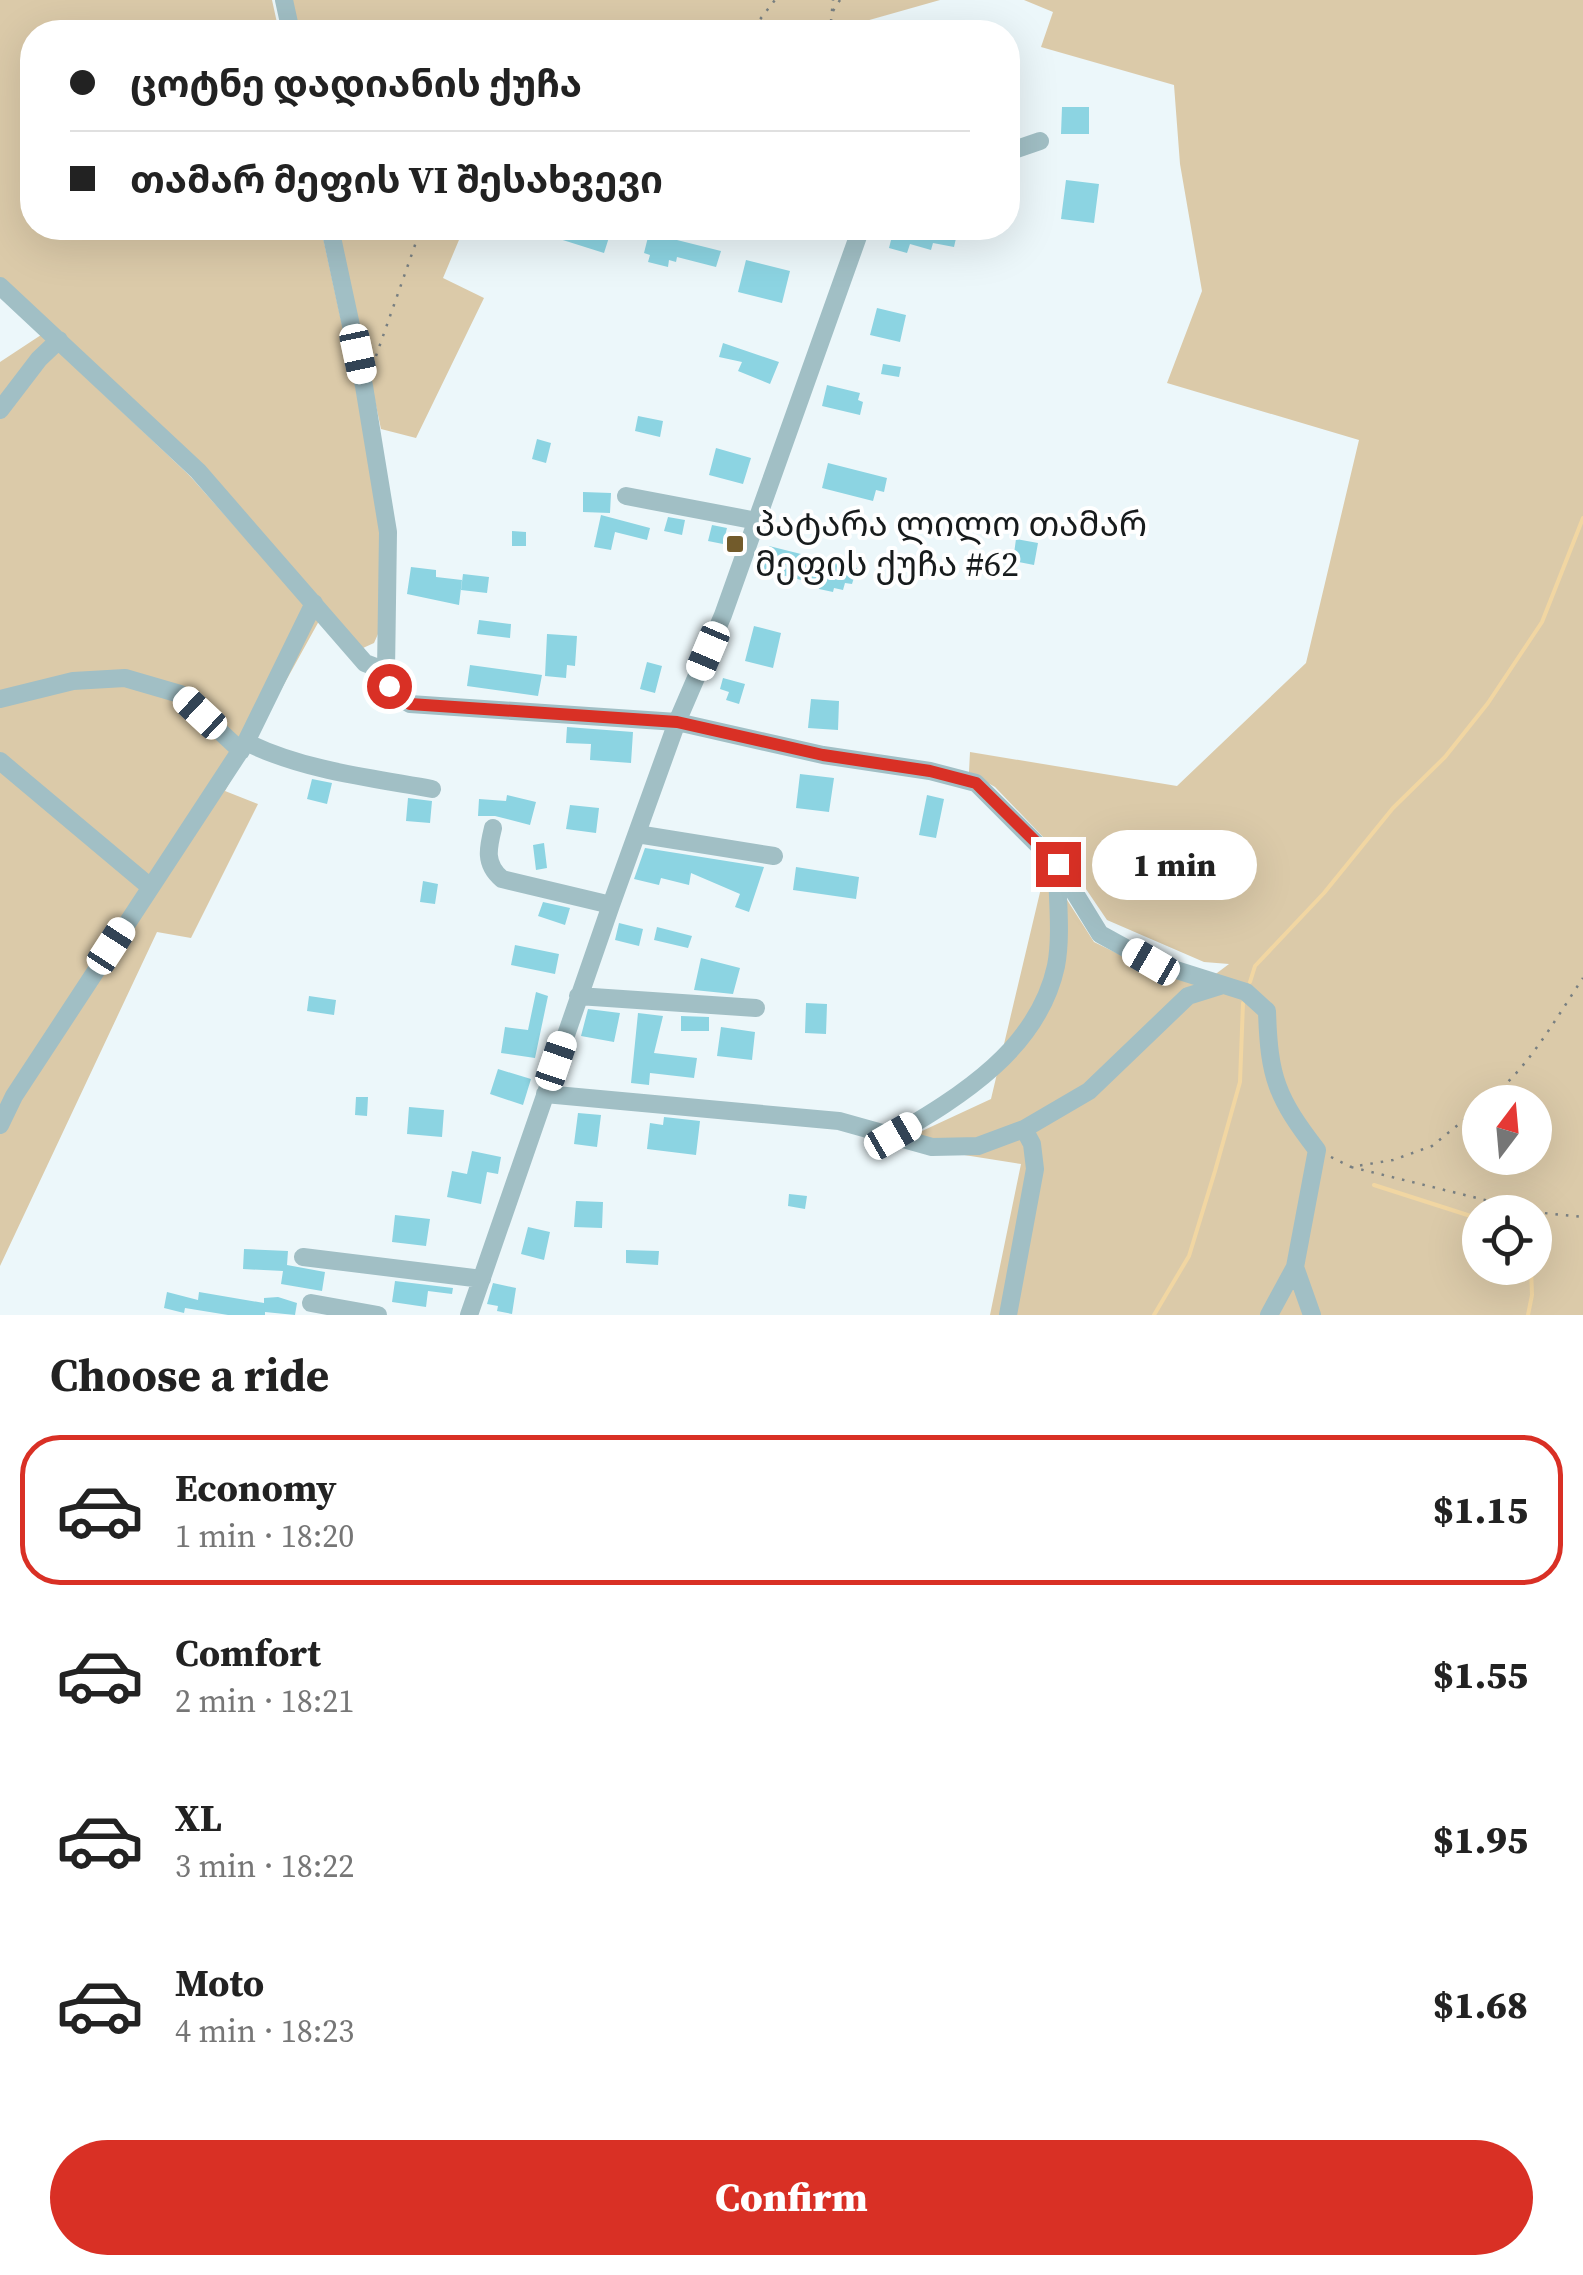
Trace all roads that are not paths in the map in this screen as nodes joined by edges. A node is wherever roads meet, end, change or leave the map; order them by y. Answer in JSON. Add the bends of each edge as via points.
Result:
{"nodes":[{"id":1,"x":1040,"y":140,"type":"dead end"},
{"id":2,"x":1020,"y":148,"type":"edge"},
{"id":3,"x":333,"y":240,"type":"edge"},
{"id":4,"x":857,"y":240,"type":"edge"},
{"id":5,"x":0,"y":286,"type":"edge"},
{"id":6,"x":59,"y":340,"type":"junction"},
{"id":7,"x":0,"y":410,"type":"edge"},
{"id":8,"x":626,"y":496,"type":"dead end"},
{"id":9,"x":757,"y":521,"type":"junction"},
{"id":10,"x":314,"y":603,"type":"junction"},
{"id":11,"x":386,"y":671,"type":"junction"},
{"id":12,"x":0,"y":699,"type":"edge"},
{"id":13,"x":677,"y":722,"type":"junction"},
{"id":14,"x":243,"y":747,"type":"junction"},
{"id":15,"x":0,"y":761,"type":"edge"},
{"id":16,"x":432,"y":789,"type":"dead end"},
{"id":17,"x":493,"y":828,"type":"dead end"},
{"id":18,"x":638,"y":834,"type":"junction"},
{"id":19,"x":774,"y":856,"type":"dead end"},
{"id":20,"x":1058,"y":864,"type":"junction"},
{"id":21,"x":150,"y":886,"type":"junction"},
{"id":22,"x":611,"y":905,"type":"junction"},
{"id":23,"x":1220,"y":986,"type":"junction"},
{"id":24,"x":578,"y":996,"type":"junction"},
{"id":25,"x":756,"y":1008,"type":"dead end"},
{"id":26,"x":545,"y":1094,"type":"junction"},
{"id":27,"x":0,"y":1125,"type":"edge"},
{"id":28,"x":1024,"y":1130,"type":"junction"},
{"id":29,"x":893,"y":1136,"type":"junction"},
{"id":30,"x":303,"y":1258,"type":"dead end"},
{"id":31,"x":1296,"y":1267,"type":"junction"},
{"id":32,"x":482,"y":1280,"type":"junction"},
{"id":33,"x":311,"y":1303,"type":"dead end"},
{"id":34,"x":378,"y":1315,"type":"edge"},
{"id":35,"x":469,"y":1315,"type":"edge"},
{"id":36,"x":1008,"y":1315,"type":"edge"},
{"id":37,"x":1269,"y":1315,"type":"edge"},
{"id":38,"x":1312,"y":1315,"type":"edge"}],
"edges":[{"from":1,"to":2,"type":"street"},
{"from":3,"to":11,"type":"street","via":[[388,532]]},
{"from":4,"to":9,"type":"street"},
{"from":5,"to":6,"type":"street"},
{"from":6,"to":7,"type":"street"},
{"from":6,"to":10,"type":"street","via":[[198,471]]},
{"from":8,"to":9,"type":"street"},
{"from":9,"to":13,"type":"street"},
{"from":10,"to":11,"type":"street","via":[[365,662]]},
{"from":10,"to":14,"type":"street"},
{"from":11,"to":13,"type":"street","via":[[396,696],[410,704]]},
{"from":12,"to":14,"type":"street","via":[[72,680],[125,678],[180,694]]},
{"from":13,"to":18,"type":"street"},
{"from":13,"to":20,"type":"street","via":[[976,783]]},
{"from":14,"to":16,"type":"street"},
{"from":14,"to":21,"type":"street"},
{"from":15,"to":21,"type":"street"},
{"from":17,"to":22,"type":"street","via":[[488,856],[502,879]]},
{"from":18,"to":19,"type":"street"},
{"from":18,"to":22,"type":"street"},
{"from":20,"to":23,"type":"street","via":[[1100,934],[1151,962]]},
{"from":20,"to":29,"type":"street","via":[[1056,963],[1044,1004],[1023,1037],[956,1100]]},
{"from":21,"to":27,"type":"street"},
{"from":22,"to":24,"type":"street"},
{"from":23,"to":28,"type":"street","via":[[1188,996],[1089,1091]]},
{"from":23,"to":31,"type":"street","via":[[1246,992],[1268,1011],[1282,1103],[1318,1150]]},
{"from":24,"to":25,"type":"street"},
{"from":24,"to":26,"type":"street"},
{"from":26,"to":29,"type":"street","via":[[839,1122]]},
{"from":26,"to":32,"type":"street"},
{"from":28,"to":29,"type":"street","via":[[978,1146],[932,1147]]},
{"from":28,"to":36,"type":"street","via":[[1035,1169]]},
{"from":30,"to":32,"type":"street"},
{"from":31,"to":37,"type":"street"},
{"from":31,"to":38,"type":"street"},
{"from":32,"to":35,"type":"street"},
{"from":33,"to":34,"type":"street"}]}
